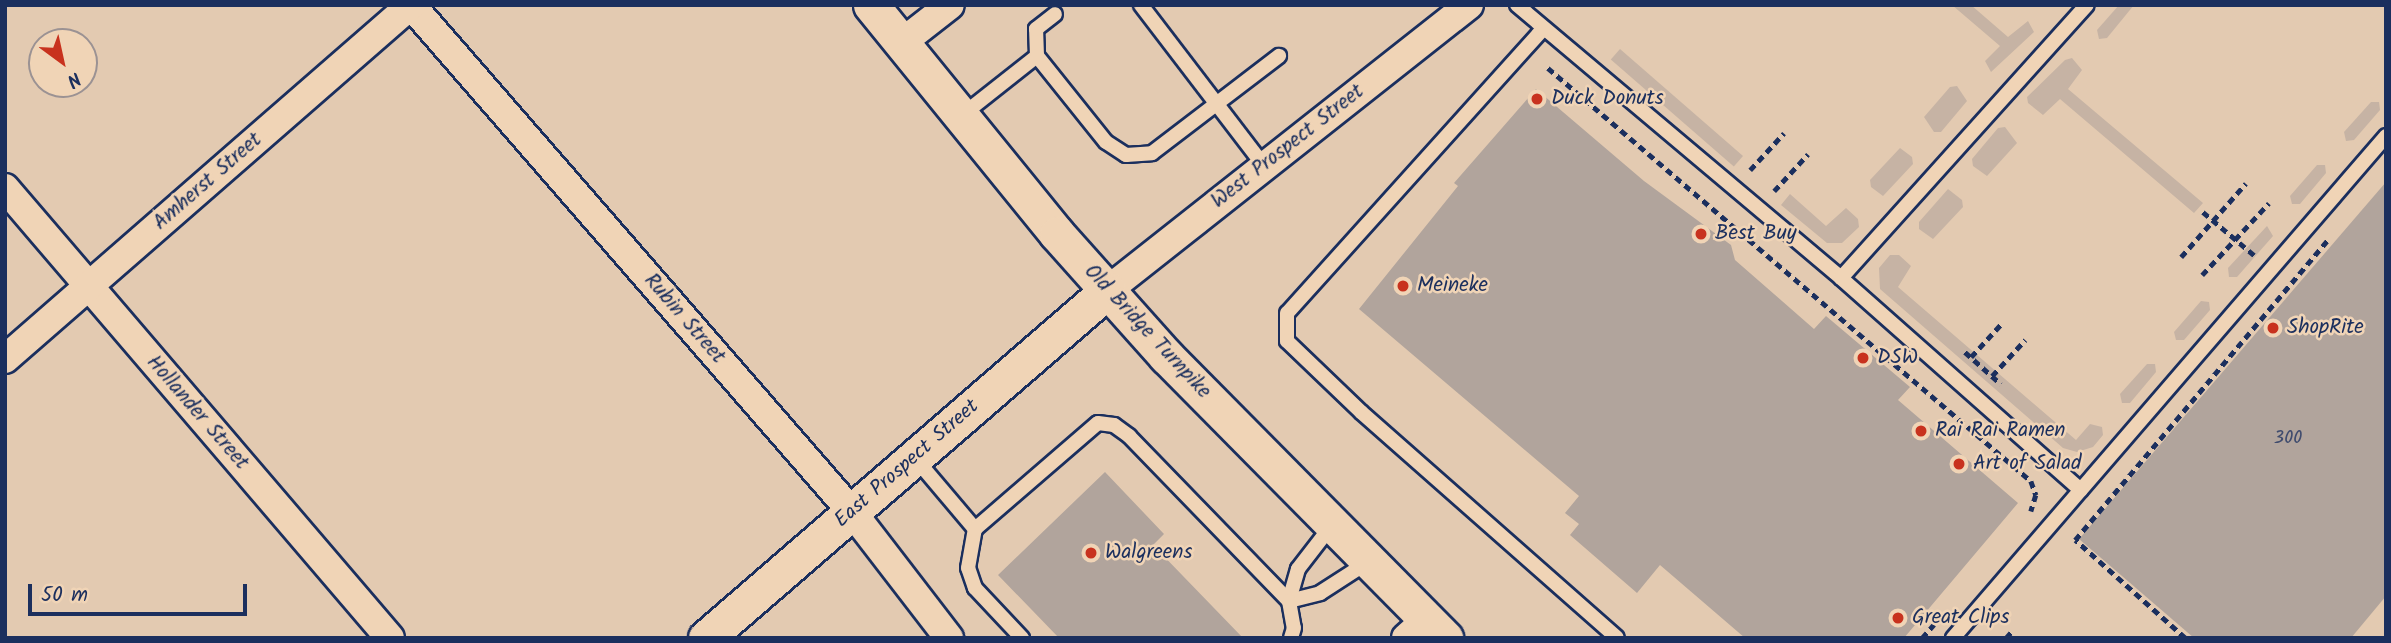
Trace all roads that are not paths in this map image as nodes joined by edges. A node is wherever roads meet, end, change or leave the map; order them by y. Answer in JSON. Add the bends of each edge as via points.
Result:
{"nodes":[{"id":1,"x":411,"y":5,"type":"edge"},
{"id":2,"x":871,"y":5,"type":"edge"},
{"id":3,"x":950,"y":5,"type":"edge"},
{"id":4,"x":1141,"y":5,"type":"edge"},
{"id":5,"x":1469,"y":5,"type":"edge"},
{"id":6,"x":1517,"y":5,"type":"edge"},
{"id":7,"x":2087,"y":5,"type":"edge"},
{"id":8,"x":1055,"y":14,"type":"dead end"},
{"id":9,"x":1543,"y":29,"type":"junction"},
{"id":10,"x":900,"y":44,"type":"junction"},
{"id":11,"x":1037,"y":56,"type":"junction"},
{"id":12,"x":1279,"y":56,"type":"dead end"},
{"id":13,"x":1216,"y":104,"type":"junction"},
{"id":14,"x":960,"y":117,"type":"junction"},
{"id":15,"x":2386,"y":136,"type":"edge"},
{"id":16,"x":1264,"y":166,"type":"junction"},
{"id":17,"x":5,"y":188,"type":"edge"},
{"id":18,"x":1842,"y":278,"type":"junction"},
{"id":19,"x":89,"y":286,"type":"junction"},
{"id":20,"x":1108,"y":290,"type":"junction"},
{"id":21,"x":5,"y":359,"type":"edge"},
{"id":22,"x":914,"y":457,"type":"junction"},
{"id":23,"x":2081,"y":490,"type":"junction"},
{"id":24,"x":852,"y":512,"type":"junction"},
{"id":25,"x":1332,"y":525,"type":"junction"},
{"id":26,"x":975,"y":529,"type":"junction"},
{"id":27,"x":1368,"y":562,"type":"junction"},
{"id":28,"x":1289,"y":601,"type":"junction"},
{"id":29,"x":1425,"y":632,"type":"edge"},
{"id":30,"x":390,"y":638,"type":"edge"},
{"id":31,"x":706,"y":638,"type":"edge"},
{"id":32,"x":949,"y":638,"type":"edge"},
{"id":33,"x":1021,"y":638,"type":"edge"},
{"id":34,"x":1291,"y":638,"type":"edge"},
{"id":35,"x":1617,"y":638,"type":"edge"},
{"id":36,"x":1953,"y":638,"type":"edge"}],
"edges":[{"from":1,"to":19,"type":"street","name":"Amherst Street"},
{"from":1,"to":24,"type":"street","name":"Rubin Street"},
{"from":2,"to":10,"type":"street","name":"Old Bridge Turnpike"},
{"from":3,"to":10,"type":"street"},
{"from":4,"to":13,"type":"lane"},
{"from":5,"to":16,"type":"street","name":"West Prospect Street"},
{"from":6,"to":9,"type":"lane"},
{"from":7,"to":18,"type":"lane"},
{"from":8,"to":11,"type":"lane","via":[[1036,29]]},
{"from":9,"to":18,"type":"lane"},
{"from":9,"to":35,"type":"lane","via":[[1287,313],[1287,341]]},
{"from":10,"to":14,"type":"street","name":"Old Bridge Turnpike"},
{"from":11,"to":13,"type":"lane","via":[[1106,142],[1126,155],[1152,153]]},
{"from":11,"to":14,"type":"lane"},
{"from":12,"to":13,"type":"lane"},
{"from":13,"to":16,"type":"lane"},
{"from":14,"to":20,"type":"street","name":"Old Bridge Turnpike"},
{"from":15,"to":23,"type":"lane"},
{"from":16,"to":20,"type":"street","name":"West Prospect Street"},
{"from":17,"to":19,"type":"street","name":"Hollander Street"},
{"from":18,"to":23,"type":"lane"},
{"from":19,"to":21,"type":"street","name":"Amherst Street"},
{"from":19,"to":30,"type":"street","name":"Hollander Street"},
{"from":20,"to":22,"type":"street","name":"East Prospect Street"},
{"from":20,"to":25,"type":"street","name":"Old Bridge Turnpike"},
{"from":22,"to":24,"type":"street","name":"East Prospect Street"},
{"from":22,"to":26,"type":"lane"},
{"from":23,"to":36,"type":"lane"},
{"from":24,"to":31,"type":"street","name":"East Prospect Street"},
{"from":24,"to":32,"type":"street","name":"Rubin Street"},
{"from":25,"to":27,"type":"street","name":"Old Bridge Turnpike"},
{"from":25,"to":28,"type":"lane","via":[[1298,569]]},
{"from":26,"to":28,"type":"lane","via":[[1079,436],[1098,423],[1114,425]]},
{"from":26,"to":33,"type":"lane","via":[[968,568],[975,588]]},
{"from":27,"to":28,"type":"lane","via":[[1320,593]]},
{"from":27,"to":29,"type":"street","name":"Old Bridge Turnpike"},
{"from":28,"to":34,"type":"lane","via":[[1294,628]]}]}
